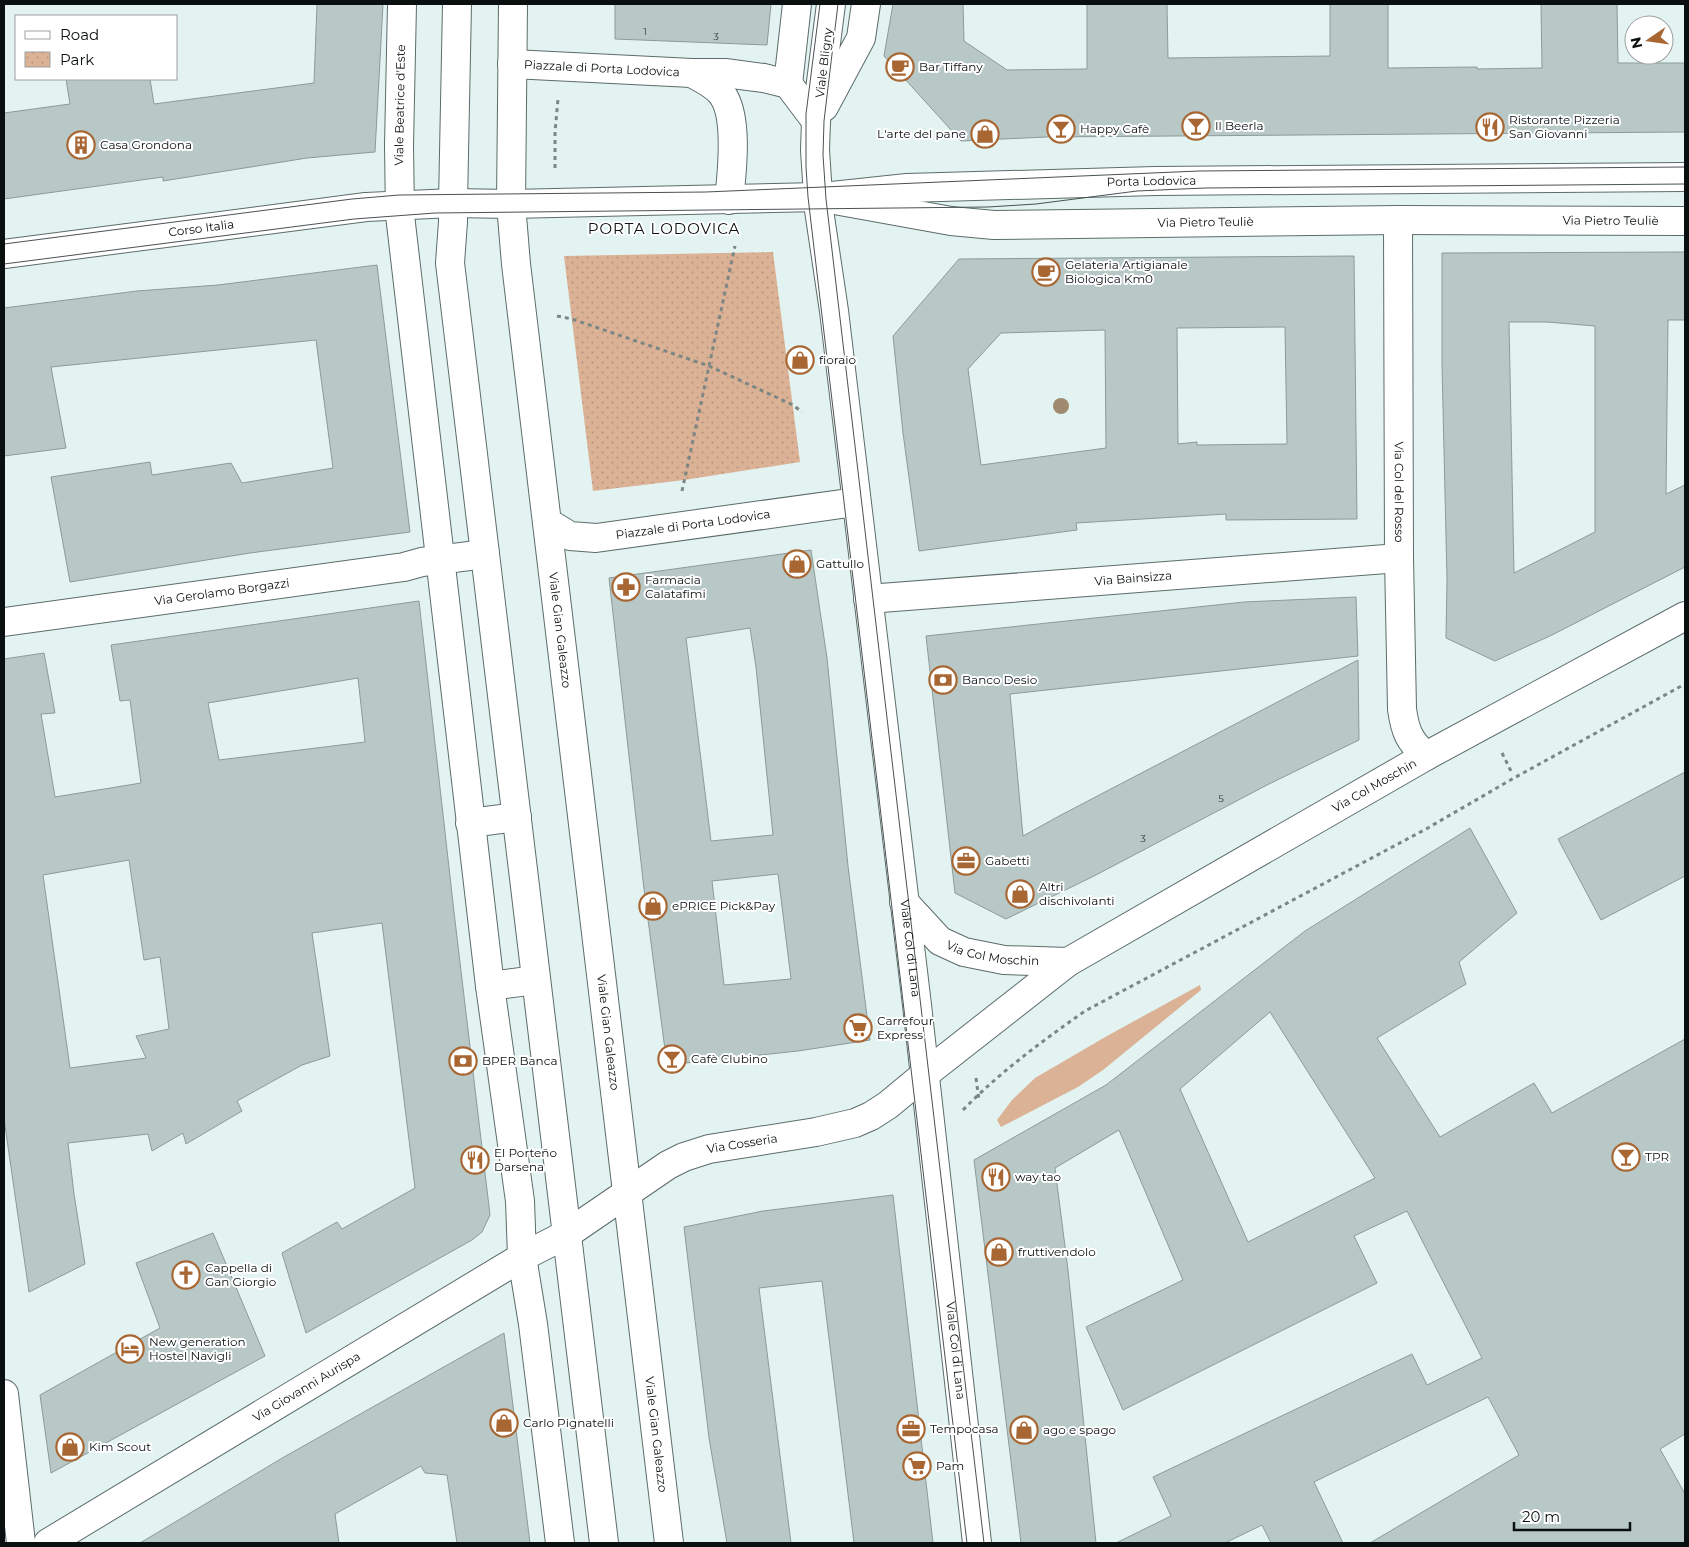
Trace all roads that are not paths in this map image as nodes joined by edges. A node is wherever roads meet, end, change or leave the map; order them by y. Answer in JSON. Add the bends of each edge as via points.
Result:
{"nodes":[{"id":1,"x":402,"y":4,"type":"edge"},
{"id":2,"x":457,"y":4,"type":"edge"},
{"id":3,"x":513,"y":4,"type":"edge"},
{"id":4,"x":831,"y":4,"type":"edge"},
{"id":5,"x":866,"y":4,"type":"edge"},
{"id":6,"x":795,"y":17,"type":"edge"},
{"id":7,"x":512,"y":64,"type":"junction"},
{"id":8,"x":692,"y":73,"type":"junction"},
{"id":9,"x":788,"y":84,"type":"junction"},
{"id":10,"x":816,"y":121,"type":"junction"},
{"id":11,"x":1685,"y":177,"type":"edge"},
{"id":12,"x":818,"y":197,"type":"junction"},
{"id":13,"x":728,"y":200,"type":"junction"},
{"id":14,"x":452,"y":203,"type":"junction"},
{"id":15,"x":512,"y":204,"type":"junction"},
{"id":16,"x":399,"y":206,"type":"junction"},
{"id":17,"x":1398,"y":220,"type":"junction"},
{"id":18,"x":1685,"y":221,"type":"edge"},
{"id":19,"x":4,"y":254,"type":"edge"},
{"id":20,"x":856,"y":502,"type":"junction"},
{"id":21,"x":546,"y":522,"type":"junction"},
{"id":22,"x":485,"y":554,"type":"junction"},
{"id":23,"x":1399,"y":558,"type":"junction"},
{"id":24,"x":440,"y":560,"type":"junction"},
{"id":25,"x":868,"y":599,"type":"junction"},
{"id":26,"x":1685,"y":616,"type":"edge"},
{"id":27,"x":4,"y":622,"type":"edge"},
{"id":28,"x":1426,"y":756,"type":"junction"},
{"id":29,"x":517,"y":817,"type":"junction"},
{"id":30,"x":470,"y":823,"type":"junction"},
{"id":31,"x":904,"y":902,"type":"junction"},
{"id":32,"x":1068,"y":962,"type":"junction"},
{"id":33,"x":536,"y":980,"type":"junction"},
{"id":34,"x":490,"y":986,"type":"junction"},
{"id":35,"x":925,"y":1074,"type":"junction"},
{"id":36,"x":627,"y":1194,"type":"junction"},
{"id":37,"x":567,"y":1234,"type":"junction"},
{"id":38,"x":522,"y":1257,"type":"junction"},
{"id":39,"x":4,"y":1394,"type":"edge"},
{"id":40,"x":21,"y":1543,"type":"edge"},
{"id":41,"x":48,"y":1543,"type":"edge"},
{"id":42,"x":560,"y":1543,"type":"edge"},
{"id":43,"x":604,"y":1543,"type":"edge"},
{"id":44,"x":669,"y":1543,"type":"edge"},
{"id":45,"x":977,"y":1543,"type":"edge"}],
"edges":[{"from":1,"to":16,"type":"street","name":"Viale Beatrice d'Este"},
{"from":2,"to":14,"type":"street"},
{"from":3,"to":7,"type":"street"},
{"from":4,"to":10,"type":"street","name":"Viale Bligny"},
{"from":5,"to":10,"type":"street","via":[[862,38]]},
{"from":6,"to":9,"type":"street"},
{"from":7,"to":8,"type":"street","name":"Piazzale di Porta Lodovica"},
{"from":7,"to":15,"type":"street"},
{"from":8,"to":9,"type":"street","name":"Piazzale di Porta Lodovica","via":[[725,73]]},
{"from":8,"to":13,"type":"street","name":"Piazzale di Porta Lodovica","via":[[721,93],[732,116]]},
{"from":9,"to":10,"type":"street"},
{"from":10,"to":12,"type":"street"},
{"from":11,"to":12,"type":"street","name":"Porta Lodovica","via":[[1155,181],[907,188]]},
{"from":12,"to":13,"type":"street"},
{"from":12,"to":17,"type":"street","name":"Via Pietro Teuliè","via":[[951,221],[994,225]]},
{"from":12,"to":20,"type":"street"},
{"from":13,"to":15,"type":"street"},
{"from":14,"to":15,"type":"street"},
{"from":14,"to":16,"type":"street"},
{"from":14,"to":22,"type":"street","via":[[454,222],[450,264]]},
{"from":15,"to":21,"type":"street"},
{"from":16,"to":19,"type":"street","name":"Corso Italia"},
{"from":16,"to":24,"type":"street"},
{"from":17,"to":18,"type":"street","name":"Via Pietro Teuliè"},
{"from":17,"to":23,"type":"street","name":"Via Col del Rosso"},
{"from":20,"to":21,"type":"street","name":"Piazzale di Porta Lodovica","via":[[596,538],[570,536]]},
{"from":20,"to":25,"type":"street","name":"Viale Col di Lana"},
{"from":21,"to":36,"type":"street","name":"Viale Gian Galeazzo"},
{"from":22,"to":24,"type":"street"},
{"from":22,"to":29,"type":"street"},
{"from":23,"to":25,"type":"street","name":"Via Bainsizza"},
{"from":23,"to":28,"type":"street","name":"Via Col del Rosso","via":[[1404,727],[1416,747]]},
{"from":24,"to":27,"type":"street","name":"Via Gerolamo Borgazzi","via":[[404,568]]},
{"from":24,"to":30,"type":"street"},
{"from":25,"to":31,"type":"street","name":"Viale Col di Lana"},
{"from":26,"to":28,"type":"street","name":"Via Col Moschin"},
{"from":28,"to":32,"type":"street","name":"Via Col Moschin"},
{"from":29,"to":30,"type":"street"},
{"from":29,"to":33,"type":"street"},
{"from":30,"to":34,"type":"street"},
{"from":31,"to":32,"type":"street","name":"Via Col Moschin","via":[[940,941],[964,952],[1004,960]]},
{"from":31,"to":35,"type":"street","name":"Viale Col di Lana"},
{"from":32,"to":35,"type":"street","name":"Via Col Moschin"},
{"from":33,"to":34,"type":"street"},
{"from":33,"to":37,"type":"street"},
{"from":34,"to":38,"type":"street","via":[[520,1201]]},
{"from":35,"to":36,"type":"street","name":"Via Cosseria","via":[[871,1116],[816,1132],[709,1149],[668,1165]]},
{"from":35,"to":45,"type":"street","name":"Viale Col di Lana"},
{"from":36,"to":37,"type":"street","name":"Via Cosseria"},
{"from":36,"to":44,"type":"street","name":"Viale Gian Galeazzo"},
{"from":37,"to":38,"type":"street","name":"Via Giovanni Aurispa"},
{"from":37,"to":43,"type":"street"},
{"from":38,"to":41,"type":"street","name":"Via Giovanni Aurispa"},
{"from":38,"to":42,"type":"street"},
{"from":39,"to":40,"type":"street"}]}
